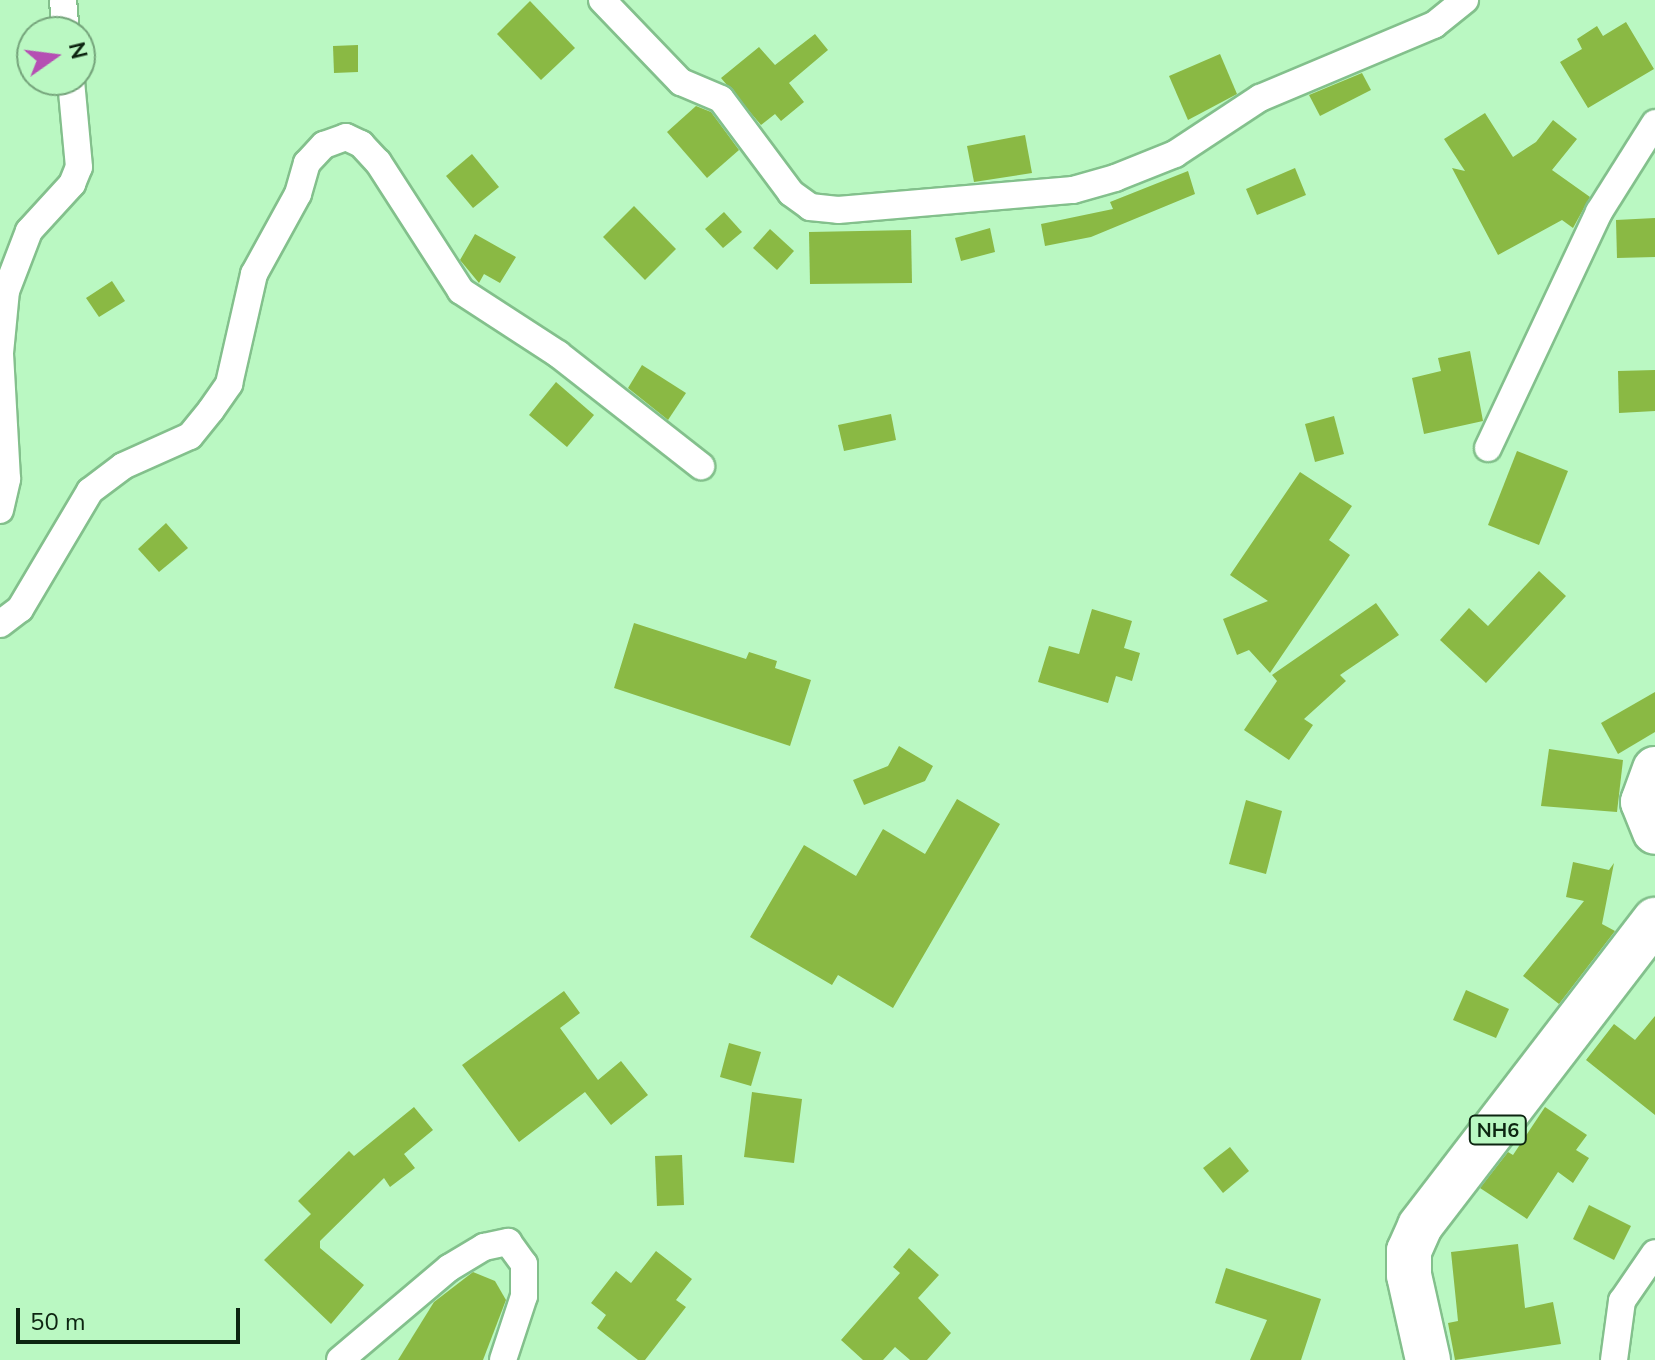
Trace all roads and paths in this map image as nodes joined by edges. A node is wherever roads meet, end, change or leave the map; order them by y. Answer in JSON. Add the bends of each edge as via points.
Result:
{"nodes":[{"id":1,"x":602,"y":0,"type":"edge"},
{"id":2,"x":1465,"y":0,"type":"edge"},
{"id":3,"x":72,"y":96,"type":"edge"},
{"id":4,"x":1655,"y":123,"type":"edge"},
{"id":5,"x":1488,"y":448,"type":"dead end"},
{"id":6,"x":701,"y":466,"type":"dead end"},
{"id":7,"x":0,"y":510,"type":"edge"},
{"id":8,"x":0,"y":624,"type":"edge"},
{"id":9,"x":1655,"y":769,"type":"edge"},
{"id":10,"x":1655,"y":832,"type":"edge"},
{"id":11,"x":1655,"y":920,"type":"edge"},
{"id":12,"x":1655,"y":1253,"type":"edge"},
{"id":13,"x":340,"y":1360,"type":"edge"},
{"id":14,"x":503,"y":1360,"type":"edge"},
{"id":15,"x":1428,"y":1360,"type":"edge"},
{"id":16,"x":1614,"y":1360,"type":"edge"}],
"edges":[{"from":1,"to":2,"type":"street","via":[[681,82],[721,99],[791,193],[810,207],[838,210],[1073,190],[1115,178],[1175,154],[1260,98],[1434,25]]},
{"from":3,"to":7,"type":"street","via":[[79,167],[72,184],[29,231],[6,291],[0,353],[7,479]]},
{"from":4,"to":5,"type":"street","via":[[1599,212]]},
{"from":6,"to":8,"type":"street","via":[[558,354],[461,291],[378,162],[346,137],[324,145],[307,163],[298,194],[254,274],[229,384],[211,410],[190,436],[123,466],[90,491],[20,609]]},
{"from":9,"to":10,"type":"highway","via":[[1643,802]]},
{"from":11,"to":15,"type":"highway","number":"NH6","via":[[1420,1226],[1409,1251],[1409,1275]]},
{"from":12,"to":16,"type":"street","via":[[1622,1301]]},
{"from":13,"to":14,"type":"street","via":[[449,1268],[484,1247],[508,1242],[524,1264],[524,1296]]}]}
